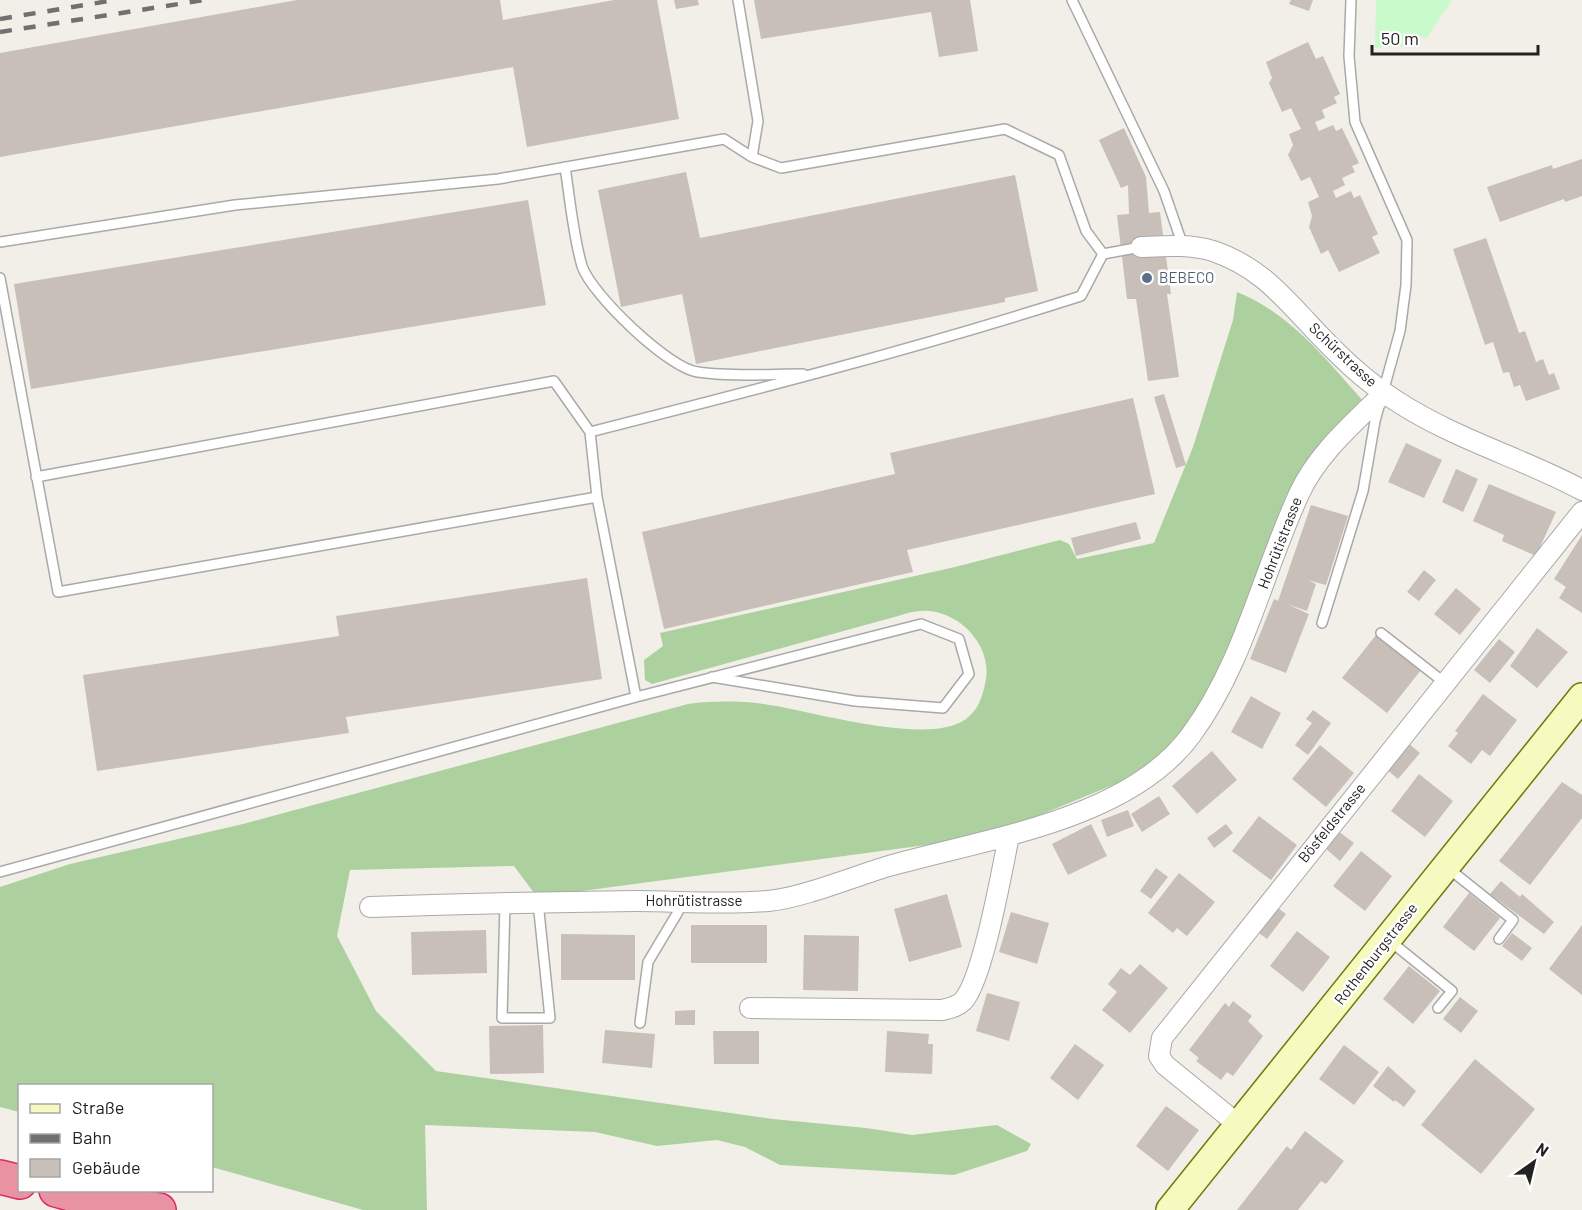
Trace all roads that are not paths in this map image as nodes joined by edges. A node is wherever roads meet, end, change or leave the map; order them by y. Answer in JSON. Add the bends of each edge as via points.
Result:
{"nodes":[{"id":1,"x":738,"y":0,"type":"edge"},
{"id":2,"x":1072,"y":0,"type":"edge"},
{"id":3,"x":1351,"y":0,"type":"edge"},
{"id":4,"x":752,"y":157,"type":"junction"},
{"id":5,"x":565,"y":167,"type":"junction"},
{"id":6,"x":0,"y":242,"type":"edge"},
{"id":7,"x":1183,"y":246,"type":"junction"},
{"id":8,"x":1141,"y":247,"type":"joint"},
{"id":9,"x":1103,"y":254,"type":"junction"},
{"id":10,"x":0,"y":278,"type":"edge"},
{"id":11,"x":815,"y":374,"type":"junction"},
{"id":12,"x":1384,"y":393,"type":"junction"},
{"id":13,"x":590,"y":432,"type":"junction"},
{"id":14,"x":36,"y":477,"type":"junction"},
{"id":15,"x":1582,"y":490,"type":"edge"},
{"id":16,"x":597,"y":497,"type":"junction"},
{"id":17,"x":1582,"y":512,"type":"edge"},
{"id":18,"x":1322,"y":623,"type":"dead end"},
{"id":19,"x":1382,"y":633,"type":"dead end"},
{"id":20,"x":712,"y":677,"type":"junction"},
{"id":21,"x":1445,"y":683,"type":"junction"},
{"id":22,"x":636,"y":697,"type":"junction"},
{"id":23,"x":1582,"y":697,"type":"edge"},
{"id":24,"x":1009,"y":836,"type":"junction"},
{"id":25,"x":1446,"y":867,"type":"junction"},
{"id":26,"x":0,"y":872,"type":"edge"},
{"id":27,"x":677,"y":901,"type":"junction"},
{"id":28,"x":538,"y":902,"type":"junction"},
{"id":29,"x":505,"y":903,"type":"junction"},
{"id":30,"x":370,"y":907,"type":"dead end"},
{"id":31,"x":1388,"y":939,"type":"junction"},
{"id":32,"x":1498,"y":939,"type":"dead end"},
{"id":33,"x":750,"y":1008,"type":"dead end"},
{"id":34,"x":1438,"y":1008,"type":"dead end"},
{"id":35,"x":640,"y":1023,"type":"dead end"},
{"id":36,"x":1240,"y":1126,"type":"junction"},
{"id":37,"x":0,"y":1177,"type":"edge"},
{"id":38,"x":18,"y":1182,"type":"edge"},
{"id":39,"x":60,"y":1192,"type":"edge"},
{"id":40,"x":114,"y":1206,"type":"edge"},
{"id":41,"x":159,"y":1210,"type":"edge"},
{"id":42,"x":1170,"y":1210,"type":"edge"}],
"edges":[{"from":1,"to":4,"type":"lane","via":[[758,121]]},
{"from":2,"to":7,"type":"lane","via":[[1164,191]]},
{"from":3,"to":12,"type":"lane","via":[[1349,56],[1355,122],[1407,240],[1400,331]]},
{"from":4,"to":5,"type":"lane","via":[[724,139]]},
{"from":4,"to":9,"type":"lane","via":[[781,168],[1005,129],[1059,155],[1086,231]]},
{"from":5,"to":6,"type":"lane","via":[[498,179],[235,205]]},
{"from":5,"to":11,"type":"lane","via":[[583,268],[610,306],[645,340],[675,363],[697,372]]},
{"from":7,"to":8,"type":"street","name":"Schürstrasse"},
{"from":7,"to":12,"type":"street","name":"Schürstrasse","via":[[1213,252],[1265,278],[1351,367]]},
{"from":8,"to":9,"type":"lane"},
{"from":9,"to":11,"type":"lane","via":[[1081,296]]},
{"from":10,"to":14,"type":"lane"},
{"from":11,"to":13,"type":"lane"},
{"from":12,"to":15,"type":"street","name":"Schürstrasse","via":[[1435,424]]},
{"from":12,"to":18,"type":"lane","via":[[1363,491]]},
{"from":12,"to":24,"type":"street","name":"Hohrütistrasse","via":[[1339,438],[1299,493],[1215,702],[1189,739],[1156,770],[1119,795]]},
{"from":13,"to":14,"type":"lane","via":[[554,381]]},
{"from":13,"to":16,"type":"lane"},
{"from":14,"to":16,"type":"lane","via":[[58,592]]},
{"from":16,"to":22,"type":"lane"},
{"from":17,"to":21,"type":"street","name":"Bösfeldstrasse"},
{"from":19,"to":21,"type":"lane"},
{"from":20,"to":20,"type":"lane","via":[[921,624],[959,639],[969,674],[943,708],[855,701]]},
{"from":20,"to":22,"type":"lane"},
{"from":21,"to":36,"type":"street","name":"Bösfeldstrasse","via":[[1162,1038],[1159,1056],[1165,1065]]},
{"from":22,"to":26,"type":"lane"},
{"from":23,"to":25,"type":"main road","name":"Rothenburgstrasse"},
{"from":24,"to":27,"type":"street","name":"Hohrütistrasse","via":[[770,901]]},
{"from":24,"to":33,"type":"street","via":[[989,930],[970,991],[955,1007]]},
{"from":25,"to":31,"type":"main road","name":"Rothenburgstrasse"},
{"from":25,"to":32,"type":"lane","via":[[1513,920]]},
{"from":27,"to":28,"type":"street","name":"Hohrütistrasse"},
{"from":27,"to":35,"type":"lane","via":[[678,912],[648,962]]},
{"from":28,"to":29,"type":"street","name":"Hohrütistrasse"},
{"from":28,"to":29,"type":"lane","via":[[550,1018],[502,1018]]},
{"from":29,"to":30,"type":"street","name":"Hohrütistrasse"},
{"from":31,"to":34,"type":"lane","via":[[1452,991]]},
{"from":31,"to":36,"type":"main road","name":"Rothenburgstrasse"},
{"from":36,"to":42,"type":"main road","name":"Rothenburgstrasse"},
{"from":37,"to":38,"type":"highway"},
{"from":39,"to":40,"type":"highway"},
{"from":40,"to":41,"type":"highway"}]}
